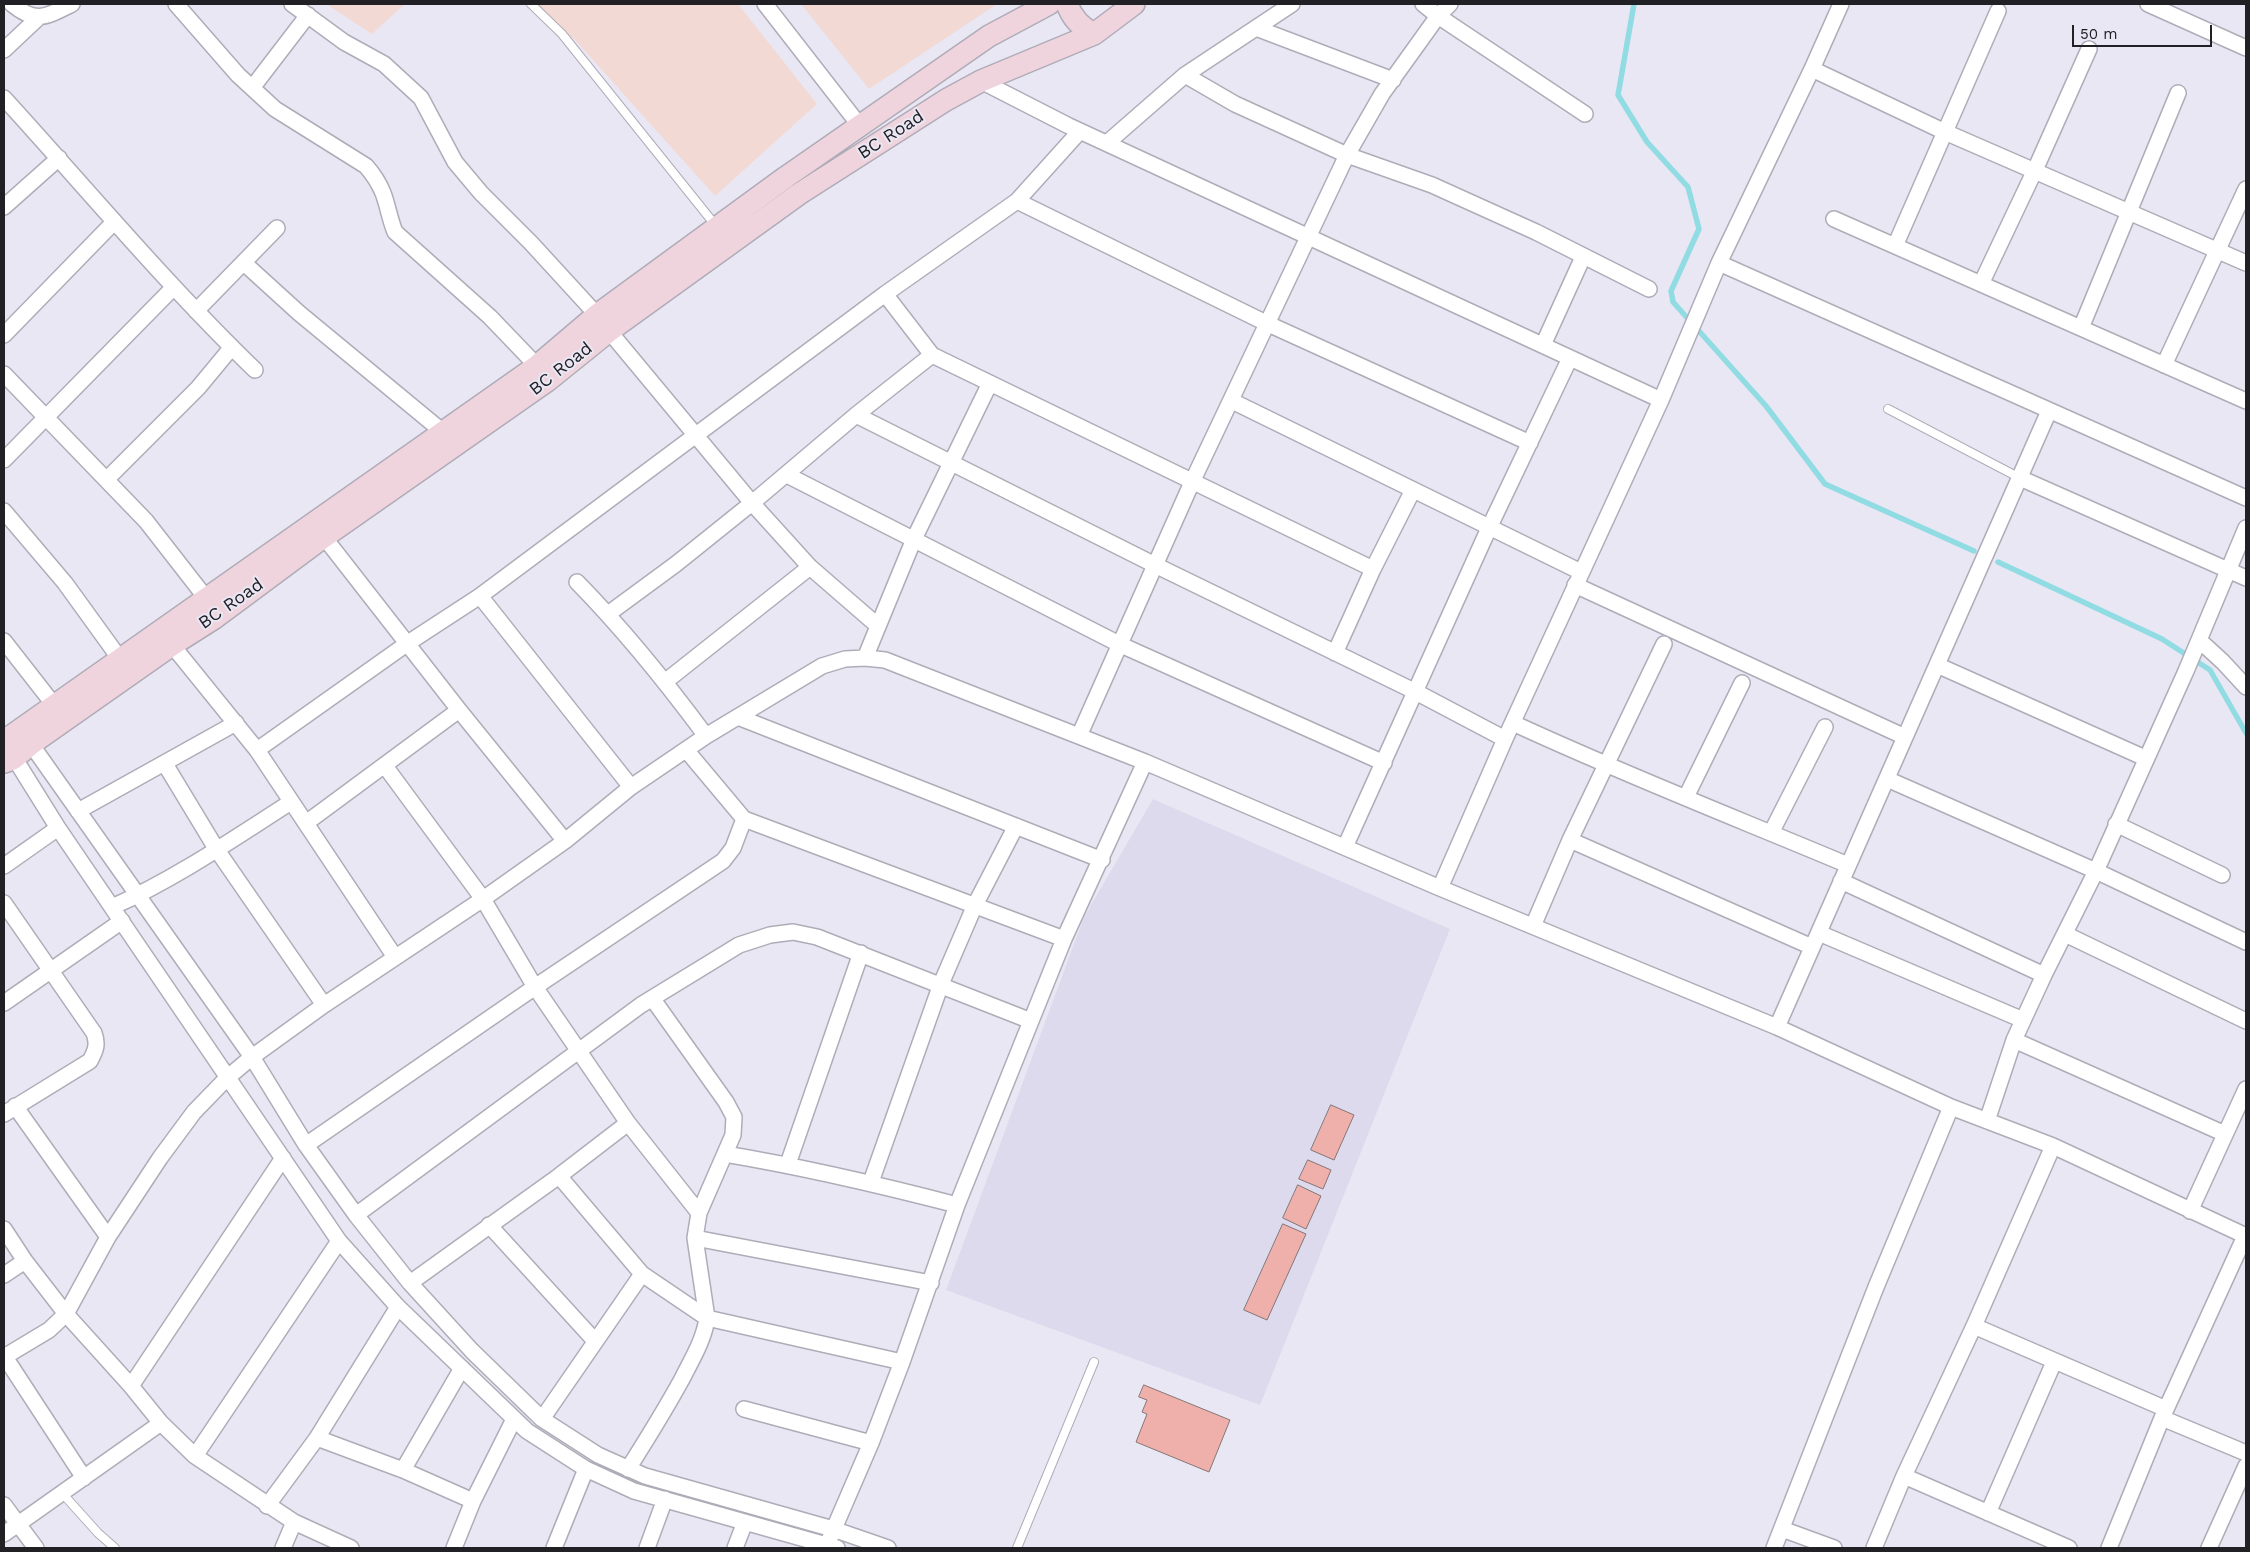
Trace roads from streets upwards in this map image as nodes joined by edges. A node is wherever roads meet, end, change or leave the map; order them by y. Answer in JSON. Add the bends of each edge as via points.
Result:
{"nodes":[{"id":1,"x":12,"y":4,"type":"edge"},
{"id":2,"x":72,"y":4,"type":"edge"},
{"id":3,"x":176,"y":4,"type":"edge"},
{"id":4,"x":292,"y":4,"type":"edge"},
{"id":5,"x":765,"y":4,"type":"edge"},
{"id":6,"x":1049,"y":4,"type":"edge"},
{"id":7,"x":1067,"y":4,"type":"edge"},
{"id":8,"x":1292,"y":4,"type":"edge"},
{"id":9,"x":1423,"y":4,"type":"edge"},
{"id":10,"x":1450,"y":4,"type":"edge"},
{"id":11,"x":1841,"y":4,"type":"edge"},
{"id":12,"x":2148,"y":4,"type":"edge"},
{"id":13,"x":1127,"y":7,"type":"edge"},
{"id":14,"x":1998,"y":10,"type":"dead end"},
{"id":15,"x":308,"y":15,"type":"junction"},
{"id":16,"x":1438,"y":16,"type":"junction"},
{"id":17,"x":38,"y":18,"type":"junction"},
{"id":18,"x":1256,"y":28,"type":"junction"},
{"id":19,"x":1094,"y":34,"type":"junction"},
{"id":20,"x":2246,"y":48,"type":"edge"},
{"id":21,"x":2089,"y":49,"type":"dead end"},
{"id":22,"x":4,"y":50,"type":"edge"},
{"id":23,"x":1812,"y":70,"type":"junction"},
{"id":24,"x":1185,"y":76,"type":"junction"},
{"id":25,"x":1393,"y":80,"type":"junction"},
{"id":26,"x":980,"y":81,"type":"junction"},
{"id":27,"x":252,"y":88,"type":"junction"},
{"id":28,"x":2178,"y":93,"type":"dead end"},
{"id":29,"x":4,"y":98,"type":"edge"},
{"id":30,"x":1585,"y":114,"type":"dead end"},
{"id":31,"x":860,"y":126,"type":"junction"},
{"id":32,"x":1080,"y":131,"type":"junction"},
{"id":33,"x":1945,"y":132,"type":"junction"},
{"id":34,"x":1107,"y":143,"type":"junction"},
{"id":35,"x":1348,"y":155,"type":"junction"},
{"id":36,"x":59,"y":158,"type":"junction"},
{"id":37,"x":2035,"y":170,"type":"junction"},
{"id":38,"x":2246,"y":189,"type":"edge"},
{"id":39,"x":1017,"y":201,"type":"junction"},
{"id":40,"x":4,"y":207,"type":"edge"},
{"id":41,"x":2129,"y":212,"type":"junction"},
{"id":42,"x":1834,"y":219,"type":"dead end"},
{"id":43,"x":114,"y":222,"type":"junction"},
{"id":44,"x":277,"y":228,"type":"dead end"},
{"id":45,"x":1308,"y":236,"type":"junction"},
{"id":46,"x":1895,"y":246,"type":"junction"},
{"id":47,"x":2218,"y":252,"type":"junction"},
{"id":48,"x":1583,"y":257,"type":"junction"},
{"id":49,"x":244,"y":263,"type":"junction"},
{"id":50,"x":1719,"y":263,"type":"junction"},
{"id":51,"x":2246,"y":263,"type":"edge"},
{"id":52,"x":1981,"y":284,"type":"junction"},
{"id":53,"x":173,"y":288,"type":"junction"},
{"id":54,"x":1649,"y":289,"type":"dead end"},
{"id":55,"x":885,"y":294,"type":"junction"},
{"id":56,"x":196,"y":311,"type":"junction"},
{"id":57,"x":603,"y":323,"type":"junction"},
{"id":58,"x":1266,"y":323,"type":"junction"},
{"id":59,"x":2081,"y":328,"type":"junction"},
{"id":60,"x":4,"y":335,"type":"edge"},
{"id":61,"x":1543,"y":345,"type":"junction"},
{"id":62,"x":232,"y":347,"type":"junction"},
{"id":63,"x":932,"y":355,"type":"junction"},
{"id":64,"x":1570,"y":358,"type":"junction"},
{"id":65,"x":2164,"y":365,"type":"junction"},
{"id":66,"x":537,"y":366,"type":"junction"},
{"id":67,"x":255,"y":370,"type":"dead end"},
{"id":68,"x":4,"y":374,"type":"edge"},
{"id":69,"x":990,"y":383,"type":"junction"},
{"id":70,"x":1661,"y":400,"type":"junction"},
{"id":71,"x":1232,"y":401,"type":"junction"},
{"id":72,"x":2246,"y":401,"type":"edge"},
{"id":73,"x":2050,"y":411,"type":"junction"},
{"id":74,"x":856,"y":415,"type":"junction"},
{"id":75,"x":46,"y":418,"type":"junction"},
{"id":76,"x":443,"y":432,"type":"junction"},
{"id":77,"x":695,"y":436,"type":"junction"},
{"id":78,"x":1530,"y":443,"type":"junction"},
{"id":79,"x":4,"y":460,"type":"edge"},
{"id":80,"x":952,"y":463,"type":"junction"},
{"id":81,"x":787,"y":475,"type":"junction"},
{"id":82,"x":2020,"y":478,"type":"junction"},
{"id":83,"x":107,"y":479,"type":"junction"},
{"id":84,"x":1193,"y":480,"type":"junction"},
{"id":85,"x":1413,"y":490,"type":"junction"},
{"id":86,"x":2246,"y":498,"type":"edge"},
{"id":87,"x":752,"y":503,"type":"junction"},
{"id":88,"x":4,"y":511,"type":"edge"},
{"id":89,"x":1489,"y":528,"type":"junction"},
{"id":90,"x":2246,"y":528,"type":"edge"},
{"id":91,"x":324,"y":537,"type":"junction"},
{"id":92,"x":914,"y":539,"type":"junction"},
{"id":93,"x":1155,"y":565,"type":"junction"},
{"id":94,"x":810,"y":567,"type":"junction"},
{"id":95,"x":1373,"y":569,"type":"junction"},
{"id":96,"x":2228,"y":569,"type":"junction"},
{"id":97,"x":2246,"y":578,"type":"edge"},
{"id":98,"x":1578,"y":579,"type":"junction"},
{"id":99,"x":577,"y":582,"type":"dead end"},
{"id":100,"x":480,"y":596,"type":"junction"},
{"id":101,"x":212,"y":606,"type":"junction"},
{"id":102,"x":608,"y":614,"type":"junction"},
{"id":103,"x":878,"y":626,"type":"junction"},
{"id":104,"x":4,"y":641,"type":"edge"},
{"id":105,"x":408,"y":643,"type":"junction"},
{"id":106,"x":1664,"y":644,"type":"dead end"},
{"id":107,"x":2197,"y":644,"type":"junction"},
{"id":108,"x":172,"y":645,"type":"junction"},
{"id":109,"x":1121,"y":645,"type":"junction"},
{"id":110,"x":1335,"y":654,"type":"junction"},
{"id":111,"x":865,"y":658,"type":"junction"},
{"id":112,"x":120,"y":659,"type":"junction"},
{"id":113,"x":1937,"y":666,"type":"junction"},
{"id":114,"x":666,"y":681,"type":"junction"},
{"id":115,"x":1742,"y":683,"type":"dead end"},
{"id":116,"x":2246,"y":687,"type":"edge"},
{"id":117,"x":1414,"y":692,"type":"junction"},
{"id":118,"x":54,"y":705,"type":"junction"},
{"id":119,"x":459,"y":710,"type":"junction"},
{"id":120,"x":738,"y":717,"type":"junction"},
{"id":121,"x":236,"y":722,"type":"junction"},
{"id":122,"x":1513,"y":723,"type":"junction"},
{"id":123,"x":1825,"y":727,"type":"dead end"},
{"id":124,"x":706,"y":736,"type":"junction"},
{"id":125,"x":1079,"y":736,"type":"junction"},
{"id":126,"x":1905,"y":737,"type":"junction"},
{"id":127,"x":1505,"y":738,"type":"junction"},
{"id":128,"x":11,"y":745,"type":"edge"},
{"id":129,"x":256,"y":750,"type":"junction"},
{"id":130,"x":688,"y":750,"type":"junction"},
{"id":131,"x":2145,"y":758,"type":"junction"},
{"id":132,"x":1146,"y":762,"type":"junction"},
{"id":133,"x":1384,"y":763,"type":"junction"},
{"id":134,"x":165,"y":764,"type":"junction"},
{"id":135,"x":385,"y":766,"type":"junction"},
{"id":136,"x":1605,"y":766,"type":"junction"},
{"id":137,"x":1886,"y":779,"type":"junction"},
{"id":138,"x":631,"y":787,"type":"junction"},
{"id":139,"x":1686,"y":797,"type":"junction"},
{"id":140,"x":291,"y":802,"type":"junction"},
{"id":141,"x":78,"y":811,"type":"junction"},
{"id":142,"x":744,"y":819,"type":"junction"},
{"id":143,"x":306,"y":823,"type":"junction"},
{"id":144,"x":2116,"y":824,"type":"junction"},
{"id":145,"x":1016,"y":826,"type":"junction"},
{"id":146,"x":58,"y":828,"type":"junction"},
{"id":147,"x":1771,"y":833,"type":"junction"},
{"id":148,"x":1570,"y":840,"type":"junction"},
{"id":149,"x":565,"y":841,"type":"junction"},
{"id":150,"x":1346,"y":847,"type":"junction"},
{"id":151,"x":217,"y":850,"type":"junction"},
{"id":152,"x":1102,"y":860,"type":"junction"},
{"id":153,"x":1848,"y":865,"type":"junction"},
{"id":154,"x":4,"y":866,"type":"edge"},
{"id":155,"x":2096,"y":871,"type":"junction"},
{"id":156,"x":2222,"y":875,"type":"dead end"},
{"id":157,"x":1842,"y":881,"type":"junction"},
{"id":158,"x":1440,"y":888,"type":"junction"},
{"id":159,"x":138,"y":896,"type":"junction"},
{"id":160,"x":483,"y":899,"type":"junction"},
{"id":161,"x":4,"y":903,"type":"edge"},
{"id":162,"x":975,"y":905,"type":"junction"},
{"id":163,"x":112,"y":907,"type":"junction"},
{"id":164,"x":122,"y":922,"type":"junction"},
{"id":165,"x":1533,"y":926,"type":"junction"},
{"id":166,"x":1819,"y":933,"type":"junction"},
{"id":167,"x":2065,"y":934,"type":"junction"},
{"id":168,"x":1064,"y":939,"type":"junction"},
{"id":169,"x":2246,"y":942,"type":"edge"},
{"id":170,"x":1812,"y":947,"type":"junction"},
{"id":171,"x":861,"y":953,"type":"junction"},
{"id":172,"x":395,"y":957,"type":"junction"},
{"id":173,"x":50,"y":970,"type":"junction"},
{"id":174,"x":2044,"y":975,"type":"junction"},
{"id":175,"x":940,"y":984,"type":"junction"},
{"id":176,"x":535,"y":987,"type":"junction"},
{"id":177,"x":652,"y":998,"type":"junction"},
{"id":178,"x":4,"y":1003,"type":"edge"},
{"id":179,"x":324,"y":1005,"type":"junction"},
{"id":180,"x":2023,"y":1020,"type":"junction"},
{"id":181,"x":1031,"y":1021,"type":"junction"},
{"id":182,"x":2246,"y":1021,"type":"edge"},
{"id":183,"x":1777,"y":1027,"type":"junction"},
{"id":184,"x":2014,"y":1040,"type":"junction"},
{"id":185,"x":579,"y":1052,"type":"junction"},
{"id":186,"x":252,"y":1057,"type":"junction"},
{"id":187,"x":227,"y":1078,"type":"junction"},
{"id":188,"x":2246,"y":1089,"type":"edge"},
{"id":189,"x":1951,"y":1107,"type":"junction"},
{"id":190,"x":9,"y":1110,"type":"edge"},
{"id":191,"x":1987,"y":1121,"type":"junction"},
{"id":192,"x":628,"y":1123,"type":"junction"},
{"id":193,"x":2225,"y":1134,"type":"junction"},
{"id":194,"x":306,"y":1145,"type":"junction"},
{"id":195,"x":2053,"y":1146,"type":"junction"},
{"id":196,"x":725,"y":1154,"type":"junction"},
{"id":197,"x":283,"y":1158,"type":"junction"},
{"id":198,"x":788,"y":1164,"type":"junction"},
{"id":199,"x":559,"y":1176,"type":"junction"},
{"id":200,"x":871,"y":1182,"type":"junction"},
{"id":201,"x":957,"y":1205,"type":"junction"},
{"id":202,"x":2190,"y":1211,"type":"junction"},
{"id":203,"x":699,"y":1213,"type":"junction"},
{"id":204,"x":356,"y":1215,"type":"junction"},
{"id":205,"x":488,"y":1225,"type":"junction"},
{"id":206,"x":4,"y":1229,"type":"edge"},
{"id":207,"x":2246,"y":1236,"type":"edge"},
{"id":208,"x":108,"y":1237,"type":"junction"},
{"id":209,"x":695,"y":1238,"type":"junction"},
{"id":210,"x":339,"y":1241,"type":"junction"},
{"id":211,"x":25,"y":1261,"type":"junction"},
{"id":212,"x":642,"y":1274,"type":"junction"},
{"id":213,"x":4,"y":1276,"type":"edge"},
{"id":214,"x":410,"y":1283,"type":"junction"},
{"id":215,"x":931,"y":1283,"type":"junction"},
{"id":216,"x":398,"y":1307,"type":"junction"},
{"id":217,"x":66,"y":1314,"type":"junction"},
{"id":218,"x":707,"y":1318,"type":"junction"},
{"id":219,"x":1974,"y":1326,"type":"junction"},
{"id":220,"x":596,"y":1341,"type":"junction"},
{"id":221,"x":4,"y":1357,"type":"edge"},
{"id":222,"x":902,"y":1362,"type":"junction"},
{"id":223,"x":2054,"y":1362,"type":"junction"},
{"id":224,"x":462,"y":1368,"type":"junction"},
{"id":225,"x":131,"y":1386,"type":"junction"},
{"id":226,"x":744,"y":1409,"type":"dead end"},
{"id":227,"x":2164,"y":1414,"type":"junction"},
{"id":228,"x":542,"y":1418,"type":"junction"},
{"id":229,"x":514,"y":1419,"type":"junction"},
{"id":230,"x":161,"y":1423,"type":"junction"},
{"id":231,"x":317,"y":1438,"type":"junction"},
{"id":232,"x":871,"y":1443,"type":"junction"},
{"id":233,"x":2246,"y":1454,"type":"edge"},
{"id":234,"x":195,"y":1456,"type":"junction"},
{"id":235,"x":2246,"y":1466,"type":"edge"},
{"id":236,"x":586,"y":1469,"type":"junction"},
{"id":237,"x":628,"y":1469,"type":"junction"},
{"id":238,"x":402,"y":1470,"type":"junction"},
{"id":239,"x":1904,"y":1476,"type":"junction"},
{"id":240,"x":84,"y":1478,"type":"junction"},
{"id":241,"x":665,"y":1499,"type":"junction"},
{"id":242,"x":473,"y":1501,"type":"junction"},
{"id":243,"x":4,"y":1505,"type":"edge"},
{"id":244,"x":267,"y":1506,"type":"junction"},
{"id":245,"x":1988,"y":1513,"type":"junction"},
{"id":246,"x":294,"y":1522,"type":"junction"},
{"id":247,"x":745,"y":1522,"type":"junction"},
{"id":248,"x":17,"y":1524,"type":"junction"},
{"id":249,"x":1782,"y":1528,"type":"junction"},
{"id":250,"x":833,"y":1529,"type":"junction"},
{"id":251,"x":4,"y":1534,"type":"edge"},
{"id":252,"x":830,"y":1547,"type":"edge"},
{"id":253,"x":36,"y":1548,"type":"edge"},
{"id":254,"x":283,"y":1548,"type":"edge"},
{"id":255,"x":351,"y":1548,"type":"edge"},
{"id":256,"x":454,"y":1548,"type":"edge"},
{"id":257,"x":554,"y":1548,"type":"edge"},
{"id":258,"x":647,"y":1548,"type":"edge"},
{"id":259,"x":735,"y":1548,"type":"edge"},
{"id":260,"x":888,"y":1548,"type":"edge"},
{"id":261,"x":1774,"y":1548,"type":"edge"},
{"id":262,"x":1834,"y":1548,"type":"edge"},
{"id":263,"x":1874,"y":1548,"type":"edge"},
{"id":264,"x":2069,"y":1548,"type":"edge"},
{"id":265,"x":2109,"y":1548,"type":"edge"},
{"id":266,"x":2209,"y":1548,"type":"edge"}],
"edges":[{"from":1,"to":17,"type":"street","via":[[29,16]]},
{"from":2,"to":17,"type":"street"},
{"from":3,"to":27,"type":"street"},
{"from":4,"to":15,"type":"street"},
{"from":5,"to":31,"type":"street"},
{"from":6,"to":31,"type":"street","via":[[989,36]]},
{"from":7,"to":19,"type":"street","via":[[1082,28]]},
{"from":8,"to":18,"type":"street"},
{"from":9,"to":16,"type":"street"},
{"from":10,"to":16,"type":"street"},
{"from":11,"to":23,"type":"street"},
{"from":12,"to":20,"type":"street"},
{"from":13,"to":19,"type":"street","name":"BC Road"},
{"from":14,"to":33,"type":"street"},
{"from":15,"to":27,"type":"street"},
{"from":15,"to":57,"type":"street","via":[[344,42],[384,64],[421,98],[455,162]]},
{"from":16,"to":25,"type":"street"},
{"from":16,"to":30,"type":"street"},
{"from":17,"to":22,"type":"street"},
{"from":18,"to":24,"type":"street"},
{"from":18,"to":25,"type":"street"},
{"from":19,"to":26,"type":"street","name":"BC Road"},
{"from":21,"to":37,"type":"street"},
{"from":23,"to":33,"type":"street"},
{"from":23,"to":50,"type":"street"},
{"from":24,"to":34,"type":"street"},
{"from":24,"to":35,"type":"street","via":[[1235,104]]},
{"from":25,"to":35,"type":"street"},
{"from":26,"to":32,"type":"street"},
{"from":26,"to":57,"type":"street","name":"BC Road","via":[[799,194]]},
{"from":27,"to":66,"type":"street","via":[[294,122],[366,166],[384,195],[395,232],[490,317]]},
{"from":28,"to":41,"type":"street"},
{"from":29,"to":36,"type":"street"},
{"from":31,"to":57,"type":"street","via":[[717,227]]},
{"from":32,"to":34,"type":"street"},
{"from":32,"to":39,"type":"street"},
{"from":33,"to":37,"type":"street"},
{"from":33,"to":46,"type":"street"},
{"from":34,"to":45,"type":"street"},
{"from":35,"to":45,"type":"street"},
{"from":35,"to":48,"type":"street","via":[[1432,185]]},
{"from":36,"to":40,"type":"street"},
{"from":36,"to":43,"type":"street"},
{"from":37,"to":41,"type":"street"},
{"from":37,"to":52,"type":"street"},
{"from":38,"to":47,"type":"street"},
{"from":39,"to":55,"type":"street"},
{"from":39,"to":58,"type":"street"},
{"from":41,"to":47,"type":"street"},
{"from":41,"to":59,"type":"street"},
{"from":42,"to":46,"type":"street"},
{"from":43,"to":53,"type":"street"},
{"from":43,"to":60,"type":"street"},
{"from":44,"to":49,"type":"street"},
{"from":45,"to":58,"type":"street"},
{"from":45,"to":61,"type":"street"},
{"from":46,"to":52,"type":"street"},
{"from":47,"to":51,"type":"street"},
{"from":47,"to":65,"type":"street"},
{"from":48,"to":54,"type":"street"},
{"from":48,"to":61,"type":"street"},
{"from":49,"to":56,"type":"street"},
{"from":49,"to":76,"type":"street","via":[[299,313]]},
{"from":50,"to":70,"type":"street"},
{"from":50,"to":73,"type":"street"},
{"from":52,"to":59,"type":"street"},
{"from":53,"to":56,"type":"street"},
{"from":53,"to":75,"type":"street"},
{"from":55,"to":63,"type":"street"},
{"from":55,"to":77,"type":"street"},
{"from":56,"to":62,"type":"street"},
{"from":57,"to":66,"type":"street"},
{"from":57,"to":77,"type":"street"},
{"from":57,"to":91,"type":"street","name":"BC Road","via":[[547,381]]},
{"from":58,"to":71,"type":"street"},
{"from":58,"to":78,"type":"street"},
{"from":59,"to":65,"type":"street"},
{"from":61,"to":64,"type":"street"},
{"from":62,"to":67,"type":"street"},
{"from":62,"to":83,"type":"street","via":[[198,388]]},
{"from":63,"to":69,"type":"street"},
{"from":63,"to":74,"type":"street"},
{"from":64,"to":70,"type":"street"},
{"from":64,"to":78,"type":"street"},
{"from":65,"to":72,"type":"street"},
{"from":66,"to":76,"type":"street"},
{"from":68,"to":75,"type":"street"},
{"from":69,"to":80,"type":"street"},
{"from":69,"to":84,"type":"street"},
{"from":70,"to":98,"type":"street"},
{"from":71,"to":84,"type":"street"},
{"from":71,"to":85,"type":"street"},
{"from":73,"to":82,"type":"street"},
{"from":73,"to":86,"type":"street"},
{"from":74,"to":80,"type":"street"},
{"from":74,"to":81,"type":"street"},
{"from":75,"to":79,"type":"street"},
{"from":75,"to":83,"type":"street"},
{"from":76,"to":101,"type":"street"},
{"from":77,"to":87,"type":"street"},
{"from":77,"to":100,"type":"street"},
{"from":78,"to":89,"type":"street"},
{"from":80,"to":92,"type":"street"},
{"from":80,"to":93,"type":"street"},
{"from":81,"to":87,"type":"street"},
{"from":81,"to":92,"type":"street"},
{"from":82,"to":96,"type":"street"},
{"from":82,"to":113,"type":"street"},
{"from":83,"to":101,"type":"street","via":[[146,522]]},
{"from":84,"to":93,"type":"street"},
{"from":84,"to":95,"type":"street"},
{"from":85,"to":89,"type":"street"},
{"from":85,"to":95,"type":"street"},
{"from":87,"to":94,"type":"street"},
{"from":87,"to":102,"type":"street"},
{"from":88,"to":112,"type":"street","via":[[65,583]]},
{"from":89,"to":98,"type":"street"},
{"from":89,"to":117,"type":"street"},
{"from":90,"to":96,"type":"street"},
{"from":91,"to":101,"type":"street","name":"BC Road"},
{"from":91,"to":105,"type":"street"},
{"from":92,"to":103,"type":"street"},
{"from":92,"to":109,"type":"street"},
{"from":93,"to":109,"type":"street"},
{"from":93,"to":110,"type":"street"},
{"from":94,"to":103,"type":"street"},
{"from":94,"to":114,"type":"street"},
{"from":95,"to":110,"type":"street"},
{"from":96,"to":97,"type":"street"},
{"from":96,"to":107,"type":"street"},
{"from":98,"to":122,"type":"street"},
{"from":98,"to":126,"type":"street"},
{"from":99,"to":102,"type":"street"},
{"from":100,"to":105,"type":"street"},
{"from":100,"to":138,"type":"street"},
{"from":101,"to":108,"type":"street","name":"BC Road"},
{"from":101,"to":112,"type":"street"},
{"from":102,"to":114,"type":"street"},
{"from":103,"to":111,"type":"street"},
{"from":104,"to":118,"type":"street"},
{"from":105,"to":119,"type":"street"},
{"from":105,"to":129,"type":"street"},
{"from":106,"to":136,"type":"street"},
{"from":107,"to":116,"type":"street","via":[[2223,662]]},
{"from":107,"to":131,"type":"street"},
{"from":108,"to":121,"type":"street"},
{"from":108,"to":128,"type":"street","name":"BC Road"},
{"from":109,"to":125,"type":"street"},
{"from":109,"to":133,"type":"street"},
{"from":110,"to":117,"type":"street"},
{"from":111,"to":120,"type":"street","via":[[845,659],[822,666]]},
{"from":111,"to":125,"type":"street","via":[[885,660]]},
{"from":112,"to":118,"type":"street"},
{"from":113,"to":126,"type":"street"},
{"from":113,"to":131,"type":"street"},
{"from":114,"to":124,"type":"street"},
{"from":115,"to":139,"type":"street"},
{"from":117,"to":127,"type":"street"},
{"from":117,"to":133,"type":"street"},
{"from":118,"to":128,"type":"street"},
{"from":119,"to":135,"type":"street"},
{"from":119,"to":149,"type":"street"},
{"from":120,"to":124,"type":"street"},
{"from":120,"to":145,"type":"street"},
{"from":121,"to":129,"type":"street"},
{"from":121,"to":134,"type":"street"},
{"from":122,"to":127,"type":"street"},
{"from":122,"to":136,"type":"street"},
{"from":123,"to":147,"type":"street"},
{"from":124,"to":130,"type":"street"},
{"from":125,"to":132,"type":"street"},
{"from":126,"to":137,"type":"street"},
{"from":127,"to":158,"type":"street"},
{"from":128,"to":141,"type":"street"},
{"from":128,"to":146,"type":"street"},
{"from":129,"to":140,"type":"street"},
{"from":130,"to":138,"type":"street"},
{"from":130,"to":142,"type":"street"},
{"from":131,"to":144,"type":"street"},
{"from":132,"to":150,"type":"street"},
{"from":132,"to":152,"type":"street"},
{"from":133,"to":150,"type":"street"},
{"from":134,"to":141,"type":"street"},
{"from":134,"to":151,"type":"street"},
{"from":135,"to":143,"type":"street"},
{"from":135,"to":160,"type":"street"},
{"from":136,"to":139,"type":"street"},
{"from":136,"to":148,"type":"street"},
{"from":137,"to":153,"type":"street"},
{"from":137,"to":155,"type":"street"},
{"from":138,"to":149,"type":"street"},
{"from":139,"to":147,"type":"street"},
{"from":140,"to":143,"type":"street"},
{"from":140,"to":151,"type":"street"},
{"from":141,"to":159,"type":"street"},
{"from":142,"to":162,"type":"street"},
{"from":142,"to":176,"type":"street","via":[[733,848],[723,861]]},
{"from":143,"to":172,"type":"street"},
{"from":144,"to":155,"type":"street"},
{"from":144,"to":156,"type":"street"},
{"from":145,"to":152,"type":"street"},
{"from":145,"to":162,"type":"street"},
{"from":146,"to":154,"type":"street"},
{"from":146,"to":163,"type":"street"},
{"from":147,"to":153,"type":"street"},
{"from":148,"to":165,"type":"street"},
{"from":148,"to":170,"type":"street"},
{"from":149,"to":160,"type":"street"},
{"from":150,"to":158,"type":"street"},
{"from":151,"to":159,"type":"street"},
{"from":151,"to":179,"type":"street"},
{"from":152,"to":168,"type":"street"},
{"from":153,"to":157,"type":"street"},
{"from":155,"to":167,"type":"street"},
{"from":155,"to":169,"type":"street"},
{"from":157,"to":166,"type":"street"},
{"from":157,"to":174,"type":"street"},
{"from":158,"to":165,"type":"street"},
{"from":159,"to":163,"type":"street"},
{"from":159,"to":186,"type":"street"},
{"from":160,"to":172,"type":"street"},
{"from":160,"to":176,"type":"street"},
{"from":161,"to":173,"type":"street"},
{"from":162,"to":168,"type":"street"},
{"from":162,"to":175,"type":"street"},
{"from":163,"to":164,"type":"street"},
{"from":164,"to":173,"type":"street"},
{"from":164,"to":187,"type":"street"},
{"from":165,"to":183,"type":"street"},
{"from":166,"to":170,"type":"street"},
{"from":166,"to":180,"type":"street"},
{"from":167,"to":174,"type":"street"},
{"from":167,"to":182,"type":"street"},
{"from":168,"to":181,"type":"street"},
{"from":170,"to":183,"type":"street"},
{"from":171,"to":175,"type":"street"},
{"from":171,"to":177,"type":"street","via":[[793,932],[770,935],[739,945]]},
{"from":171,"to":198,"type":"street"},
{"from":172,"to":179,"type":"street"},
{"from":173,"to":178,"type":"street"},
{"from":173,"to":190,"type":"street","via":[[98,1042],[90,1061]]},
{"from":174,"to":180,"type":"street"},
{"from":175,"to":181,"type":"street"},
{"from":175,"to":200,"type":"street"},
{"from":176,"to":185,"type":"street"},
{"from":176,"to":194,"type":"street"},
{"from":177,"to":185,"type":"street"},
{"from":177,"to":196,"type":"street","via":[[734,1117],[733,1135]]},
{"from":179,"to":186,"type":"street"},
{"from":180,"to":184,"type":"street"},
{"from":181,"to":201,"type":"street"},
{"from":183,"to":189,"type":"street"},
{"from":184,"to":191,"type":"street"},
{"from":184,"to":193,"type":"street"},
{"from":185,"to":192,"type":"street"},
{"from":185,"to":204,"type":"street"},
{"from":186,"to":187,"type":"street"},
{"from":186,"to":194,"type":"street"},
{"from":187,"to":197,"type":"street"},
{"from":187,"to":208,"type":"street","via":[[194,1112]]},
{"from":188,"to":193,"type":"street"},
{"from":189,"to":191,"type":"street"},
{"from":189,"to":249,"type":"street","via":[[1876,1287]]},
{"from":190,"to":208,"type":"street"},
{"from":191,"to":195,"type":"street"},
{"from":192,"to":199,"type":"street"},
{"from":192,"to":203,"type":"street"},
{"from":193,"to":202,"type":"street"},
{"from":194,"to":204,"type":"street"},
{"from":195,"to":202,"type":"street"},
{"from":195,"to":219,"type":"street"},
{"from":196,"to":198,"type":"street"},
{"from":196,"to":203,"type":"street"},
{"from":197,"to":210,"type":"street"},
{"from":197,"to":225,"type":"street"},
{"from":198,"to":200,"type":"street"},
{"from":199,"to":205,"type":"street"},
{"from":199,"to":212,"type":"street"},
{"from":200,"to":201,"type":"street"},
{"from":201,"to":215,"type":"street"},
{"from":202,"to":207,"type":"street"},
{"from":203,"to":209,"type":"street"},
{"from":204,"to":214,"type":"street"},
{"from":205,"to":214,"type":"street"},
{"from":205,"to":220,"type":"street"},
{"from":206,"to":211,"type":"street"},
{"from":207,"to":227,"type":"street"},
{"from":208,"to":217,"type":"street"},
{"from":209,"to":215,"type":"street"},
{"from":209,"to":218,"type":"street"},
{"from":210,"to":216,"type":"street"},
{"from":210,"to":234,"type":"street"},
{"from":211,"to":213,"type":"street"},
{"from":211,"to":217,"type":"street"},
{"from":212,"to":218,"type":"street"},
{"from":212,"to":220,"type":"street"},
{"from":214,"to":228,"type":"street","via":[[472,1351]]},
{"from":215,"to":222,"type":"street"},
{"from":216,"to":224,"type":"street"},
{"from":216,"to":231,"type":"street"},
{"from":217,"to":221,"type":"street","via":[[50,1330]]},
{"from":217,"to":225,"type":"street"},
{"from":218,"to":222,"type":"street"},
{"from":218,"to":237,"type":"street","via":[[698,1349]]},
{"from":219,"to":223,"type":"street"},
{"from":219,"to":239,"type":"street"},
{"from":220,"to":228,"type":"street"},
{"from":221,"to":240,"type":"street"},
{"from":222,"to":232,"type":"street"},
{"from":223,"to":227,"type":"street"},
{"from":223,"to":245,"type":"street"},
{"from":224,"to":229,"type":"street"},
{"from":224,"to":238,"type":"street"},
{"from":225,"to":230,"type":"street"},
{"from":226,"to":232,"type":"street"},
{"from":227,"to":233,"type":"street"},
{"from":227,"to":265,"type":"street"},
{"from":228,"to":237,"type":"street","via":[[598,1455]]},
{"from":229,"to":236,"type":"street"},
{"from":229,"to":242,"type":"street"},
{"from":230,"to":234,"type":"street"},
{"from":230,"to":240,"type":"street"},
{"from":231,"to":238,"type":"street"},
{"from":231,"to":244,"type":"street"},
{"from":232,"to":250,"type":"street"},
{"from":234,"to":244,"type":"street"},
{"from":235,"to":266,"type":"street"},
{"from":236,"to":241,"type":"street","via":[[634,1490]]},
{"from":236,"to":257,"type":"street"},
{"from":237,"to":250,"type":"street"},
{"from":238,"to":242,"type":"street"},
{"from":239,"to":245,"type":"street"},
{"from":239,"to":263,"type":"street"},
{"from":240,"to":248,"type":"street"},
{"from":241,"to":247,"type":"street"},
{"from":241,"to":258,"type":"street"},
{"from":242,"to":256,"type":"street"},
{"from":243,"to":248,"type":"street"},
{"from":244,"to":246,"type":"street"},
{"from":245,"to":264,"type":"street"},
{"from":246,"to":254,"type":"street"},
{"from":246,"to":255,"type":"street"},
{"from":247,"to":252,"type":"street"},
{"from":247,"to":259,"type":"street"},
{"from":248,"to":251,"type":"street"},
{"from":248,"to":253,"type":"street"},
{"from":249,"to":261,"type":"street"},
{"from":249,"to":262,"type":"street"},
{"from":250,"to":252,"type":"street"},
{"from":250,"to":260,"type":"street"}]}
